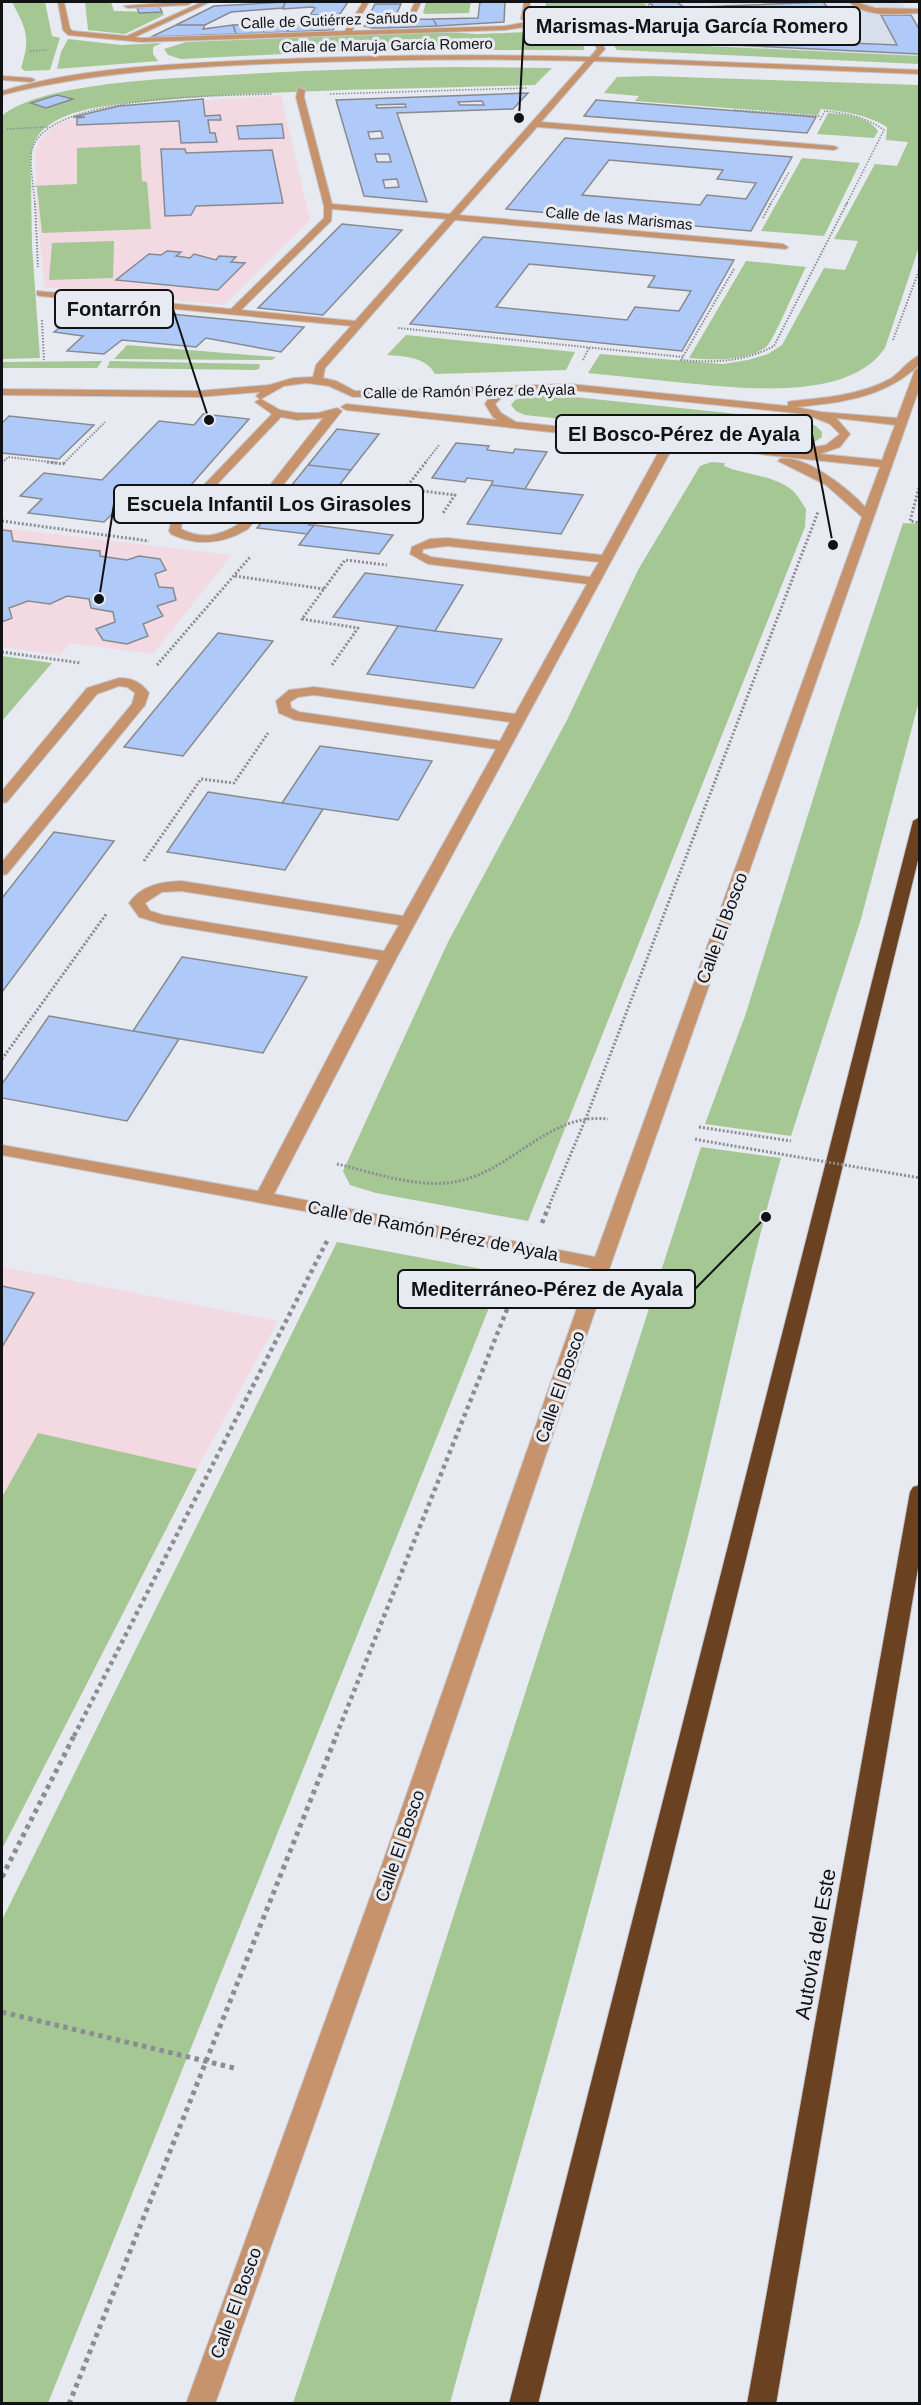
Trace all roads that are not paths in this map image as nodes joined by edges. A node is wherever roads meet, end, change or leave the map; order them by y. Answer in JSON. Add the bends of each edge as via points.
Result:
{"nodes":[{"id":1,"x":61,"y":2,"type":"edge"},
{"id":2,"x":184,"y":2,"type":"edge"},
{"id":3,"x":207,"y":2,"type":"edge"},
{"id":4,"x":216,"y":2,"type":"edge"},
{"id":5,"x":366,"y":2,"type":"edge"},
{"id":6,"x":418,"y":2,"type":"edge"},
{"id":7,"x":527,"y":2,"type":"edge"},
{"id":8,"x":852,"y":2,"type":"edge"},
{"id":9,"x":128,"y":6,"type":"dead end"},
{"id":10,"x":920,"y":11,"type":"edge"},
{"id":11,"x":410,"y":17,"type":"dead end"},
{"id":12,"x":533,"y":23,"type":"junction"},
{"id":13,"x":348,"y":32,"type":"junction"},
{"id":14,"x":126,"y":39,"type":"junction"},
{"id":15,"x":595,"y":58,"type":"junction"},
{"id":16,"x":920,"y":72,"type":"edge"},
{"id":17,"x":71,"y":77,"type":"junction"},
{"id":18,"x":2,"y":78,"type":"edge"},
{"id":19,"x":302,"y":92,"type":"road end"},
{"id":20,"x":2,"y":93,"type":"edge"},
{"id":21,"x":536,"y":124,"type":"junction"},
{"id":22,"x":834,"y":148,"type":"dead end"},
{"id":23,"x":328,"y":206,"type":"junction"},
{"id":24,"x":452,"y":219,"type":"junction"},
{"id":25,"x":783,"y":247,"type":"dead end"},
{"id":26,"x":40,"y":293,"type":"road end"},
{"id":27,"x":233,"y":312,"type":"junction"},
{"id":28,"x":358,"y":324,"type":"junction"},
{"id":29,"x":920,"y":358,"type":"edge"},
{"id":30,"x":920,"y":370,"type":"edge"},
{"id":31,"x":317,"y":380,"type":"junction"},
{"id":32,"x":523,"y":387,"type":"junction"},
{"id":33,"x":268,"y":388,"type":"junction"},
{"id":34,"x":2,"y":392,"type":"edge"},
{"id":35,"x":198,"y":394,"type":"junction"},
{"id":36,"x":353,"y":394,"type":"junction"},
{"id":37,"x":260,"y":402,"type":"junction"},
{"id":38,"x":765,"y":406,"type":"junction"},
{"id":39,"x":346,"y":407,"type":"junction"},
{"id":40,"x":806,"y":411,"type":"junction"},
{"id":41,"x":279,"y":413,"type":"junction"},
{"id":42,"x":333,"y":413,"type":"junction"},
{"id":43,"x":901,"y":422,"type":"junction"},
{"id":44,"x":515,"y":424,"type":"junction"},
{"id":45,"x":670,"y":442,"type":"junction"},
{"id":46,"x":746,"y":450,"type":"junction"},
{"id":47,"x":793,"y":454,"type":"junction"},
{"id":48,"x":886,"y":464,"type":"junction"},
{"id":49,"x":868,"y":517,"type":"junction"},
{"id":50,"x":606,"y":559,"type":"junction"},
{"id":51,"x":594,"y":582,"type":"junction"},
{"id":52,"x":519,"y":719,"type":"junction"},
{"id":53,"x":505,"y":746,"type":"junction"},
{"id":54,"x":2,"y":800,"type":"edge"},
{"id":55,"x":920,"y":821,"type":"edge"},
{"id":56,"x":2,"y":871,"type":"edge"},
{"id":57,"x":409,"y":922,"type":"junction"},
{"id":58,"x":389,"y":957,"type":"junction"},
{"id":59,"x":2,"y":1150,"type":"edge"},
{"id":60,"x":263,"y":1198,"type":"junction"},
{"id":61,"x":602,"y":1264,"type":"junction"},
{"id":62,"x":920,"y":1492,"type":"edge"},
{"id":63,"x":200,"y":2403,"type":"edge"},
{"id":64,"x":523,"y":2403,"type":"edge"},
{"id":65,"x":761,"y":2403,"type":"edge"}],
"edges":[{"from":1,"to":14,"type":"street","name":"Calle de Gutiérrez Sañudo","via":[[71,33]]},
{"from":2,"to":3,"type":"street"},
{"from":2,"to":9,"type":"street"},
{"from":3,"to":4,"type":"street"},
{"from":3,"to":14,"type":"street"},
{"from":5,"to":13,"type":"street"},
{"from":6,"to":11,"type":"street"},
{"from":7,"to":12,"type":"street","via":[[525,19]]},
{"from":8,"to":10,"type":"street","via":[[876,10]]},
{"from":12,"to":13,"type":"street","name":"Calle de Gutiérrez Sañudo","via":[[505,28]]},
{"from":12,"to":15,"type":"street","name":"Calle de Gutiérrez Sañudo","via":[[588,33],[600,43]]},
{"from":13,"to":14,"type":"street","name":"Calle de Gutiérrez Sañudo"},
{"from":15,"to":16,"type":"street","name":"Calle de Maruja García Romero"},
{"from":15,"to":17,"type":"street","name":"Calle de Maruja García Romero","via":[[300,60]]},
{"from":15,"to":21,"type":"street"},
{"from":17,"to":18,"type":"street"},
{"from":17,"to":20,"type":"street","name":"Calle de Maruja García Romero"},
{"from":19,"to":23,"type":"street"},
{"from":21,"to":22,"type":"street"},
{"from":21,"to":24,"type":"street"},
{"from":23,"to":24,"type":"street","name":"Calle de las Marismas"},
{"from":23,"to":27,"type":"street","via":[[328,219]]},
{"from":24,"to":25,"type":"street","name":"Calle de las Marismas"},
{"from":24,"to":28,"type":"street"},
{"from":26,"to":27,"type":"street"},
{"from":27,"to":28,"type":"street"},
{"from":28,"to":31,"type":"street","via":[[320,367]]},
{"from":29,"to":38,"type":"street","name":"Calle de Ramón Pérez de Ayala","via":[[895,380],[876,388],[830,399]]},
{"from":30,"to":43,"type":"street","name":"Calle El Bosco"},
{"from":31,"to":33,"type":"street"},
{"from":31,"to":36,"type":"street","via":[[339,385]]},
{"from":32,"to":36,"type":"street","name":"Calle de Ramón Pérez de Ayala"},
{"from":32,"to":38,"type":"street","name":"Calle de Ramón Pérez de Ayala","via":[[570,387]]},
{"from":32,"to":44,"type":"street","via":[[494,398],[490,404],[497,415]]},
{"from":33,"to":35,"type":"street"},
{"from":33,"to":37,"type":"street"},
{"from":34,"to":35,"type":"street"},
{"from":35,"to":37,"type":"street"},
{"from":36,"to":39,"type":"street","via":[[353,401]]},
{"from":37,"to":41,"type":"street"},
{"from":38,"to":40,"type":"street","name":"Calle de Ramón Pérez de Ayala"},
{"from":39,"to":42,"type":"street"},
{"from":39,"to":44,"type":"street","name":"Calle de Ramón Pérez de Ayala"},
{"from":40,"to":43,"type":"street"},
{"from":40,"to":47,"type":"street","name":"Calle de Ramón Pérez de Ayala","via":[[829,418],[845,434],[835,445]]},
{"from":41,"to":42,"type":"street"},
{"from":41,"to":42,"type":"street","via":[[176,520],[176,531],[184,537],[212,540],[244,526]]},
{"from":43,"to":48,"type":"street","name":"Calle El Bosco"},
{"from":44,"to":45,"type":"street","name":"Calle de Ramón Pérez de Ayala"},
{"from":45,"to":46,"type":"street","name":"Calle de Ramón Pérez de Ayala"},
{"from":45,"to":50,"type":"street"},
{"from":46,"to":47,"type":"street","name":"Calle de Ramón Pérez de Ayala"},
{"from":46,"to":49,"type":"street","via":[[821,475],[852,497]]},
{"from":47,"to":48,"type":"street","name":"Calle de Ramón Pérez de Ayala"},
{"from":48,"to":49,"type":"street","name":"Calle El Bosco"},
{"from":49,"to":61,"type":"street","name":"Calle El Bosco"},
{"from":50,"to":51,"type":"street"},
{"from":50,"to":51,"type":"street","via":[[447,542],[430,543],[417,551],[428,560]]},
{"from":51,"to":52,"type":"street"},
{"from":52,"to":53,"type":"street"},
{"from":52,"to":53,"type":"street","via":[[314,691],[294,693],[283,701],[284,710],[295,716]]},
{"from":53,"to":57,"type":"street"},
{"from":54,"to":56,"type":"street","via":[[92,691],[115,682],[138,686],[142,693],[138,705]]},
{"from":55,"to":64,"type":"highway"},
{"from":57,"to":58,"type":"street"},
{"from":57,"to":58,"type":"street","via":[[181,886],[161,886],[146,892],[137,903],[144,914],[162,919]]},
{"from":58,"to":60,"type":"street"},
{"from":59,"to":60,"type":"street","name":"Calle de Ramón Pérez de Ayala"},
{"from":60,"to":61,"type":"street","name":"Calle de Ramón Pérez de Ayala"},
{"from":61,"to":63,"type":"street","name":"Calle El Bosco","via":[[388,1881]]},
{"from":62,"to":65,"type":"highway","name":"Autovía del Este"}]}
